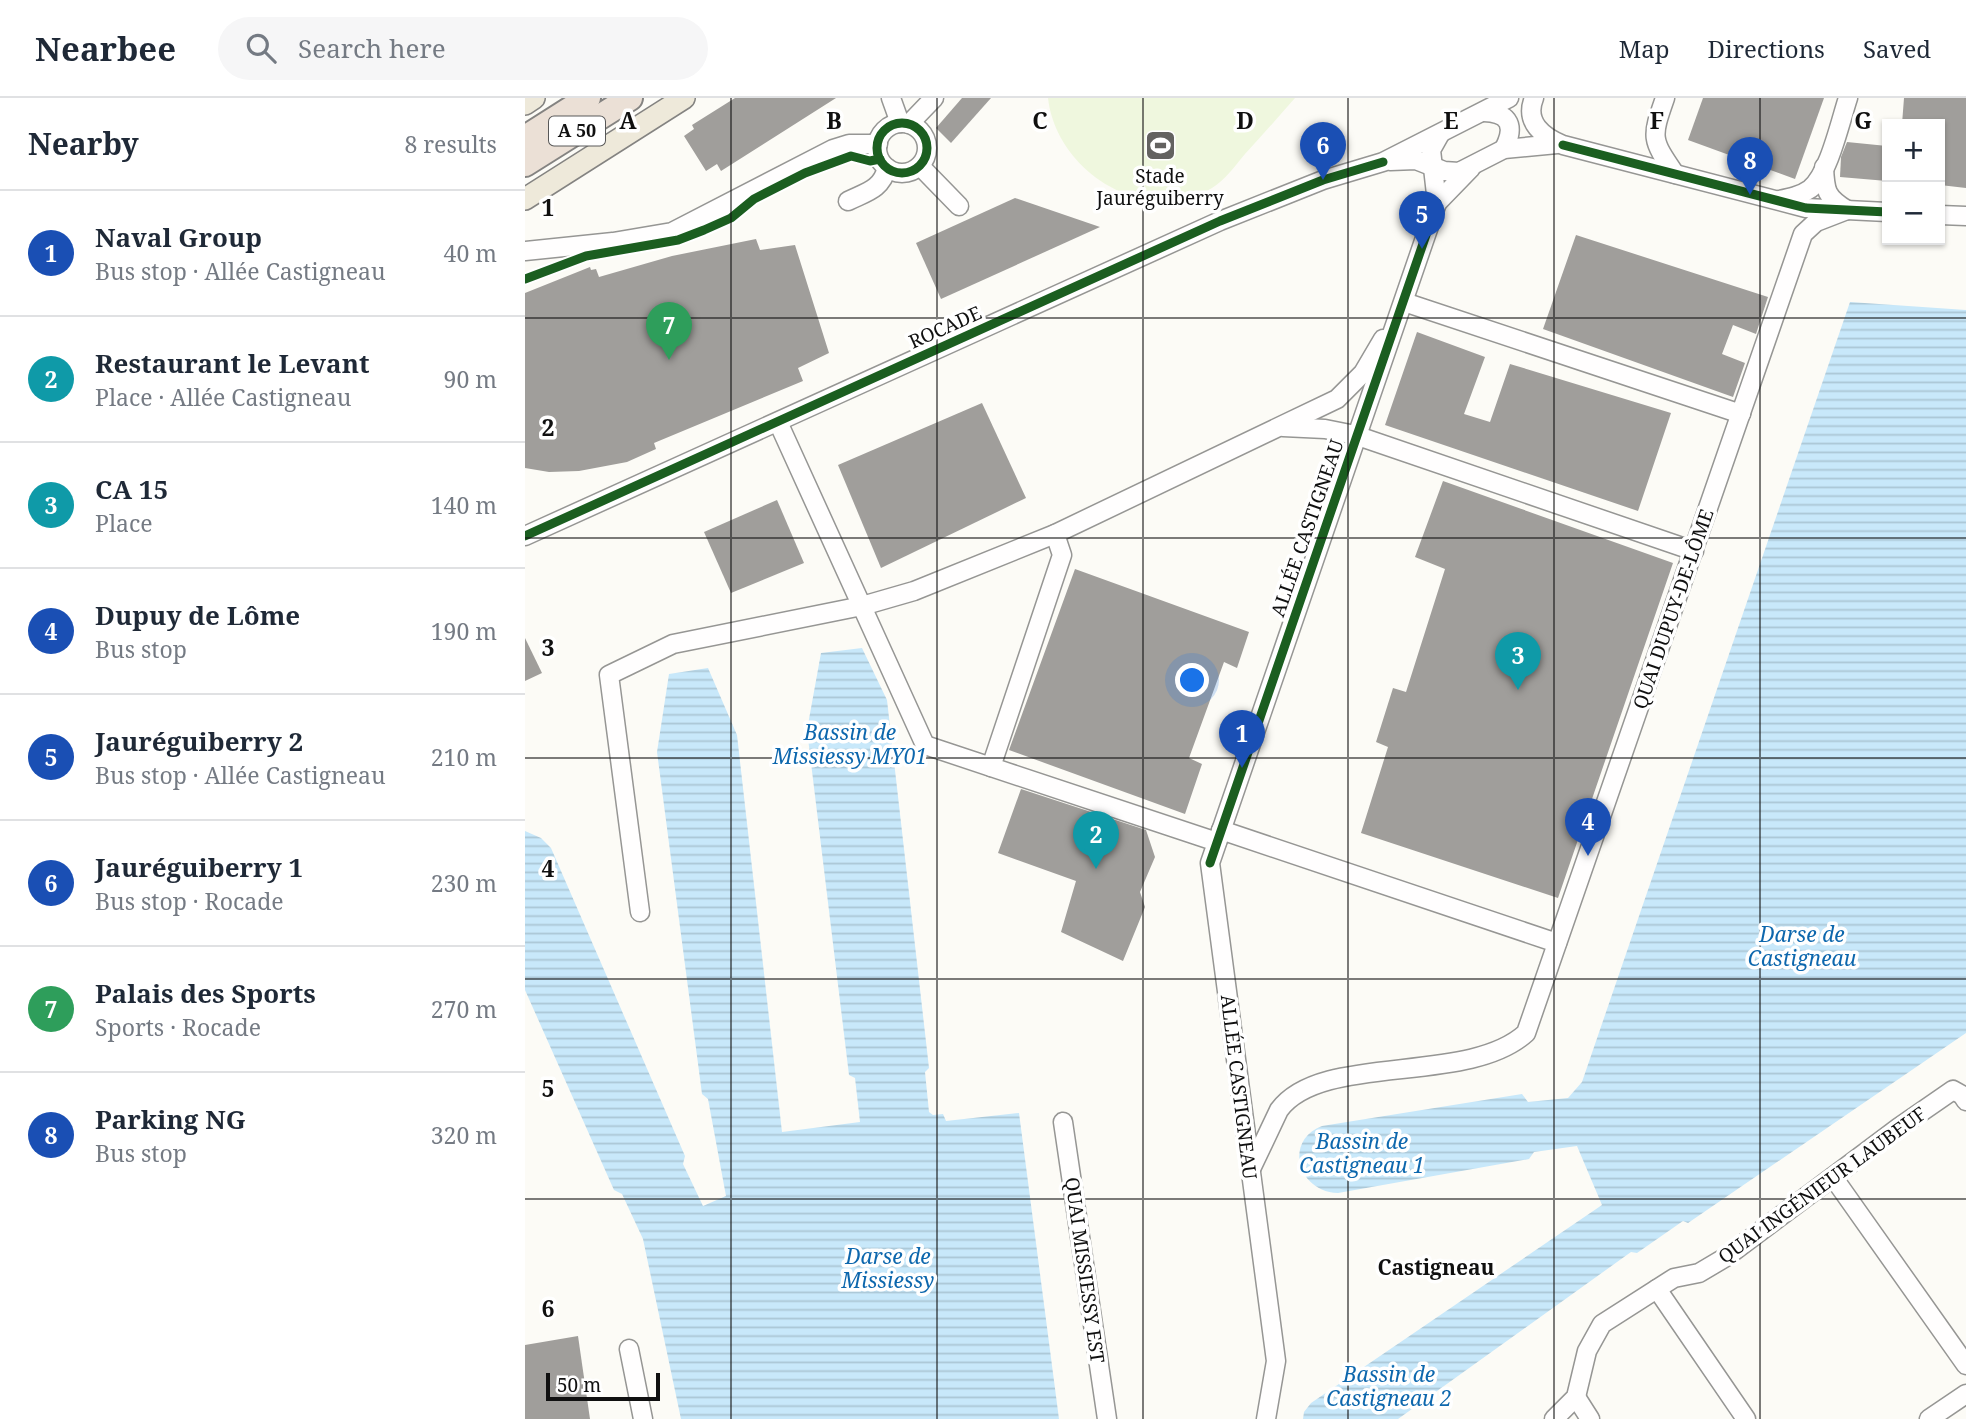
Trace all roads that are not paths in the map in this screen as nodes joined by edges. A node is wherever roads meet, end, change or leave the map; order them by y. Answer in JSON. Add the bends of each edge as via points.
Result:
{"nodes":[{"id":1,"x":534,"y":98,"type":"edge"},
{"id":2,"x":588,"y":98,"type":"edge"},
{"id":3,"x":630,"y":98,"type":"edge"},
{"id":4,"x":684,"y":98,"type":"edge"},
{"id":5,"x":891,"y":98,"type":"edge"},
{"id":6,"x":934,"y":98,"type":"edge"},
{"id":7,"x":1509,"y":98,"type":"edge"},
{"id":8,"x":1534,"y":98,"type":"edge"},
{"id":9,"x":1665,"y":98,"type":"edge"},
{"id":10,"x":1848,"y":98,"type":"edge"},
{"id":11,"x":525,"y":104,"type":"edge"},
{"id":12,"x":1484,"y":112,"type":"junction"},
{"id":13,"x":904,"y":124,"type":"junction"},
{"id":14,"x":1440,"y":134,"type":"junction"},
{"id":15,"x":525,"y":138,"type":"edge"},
{"id":16,"x":878,"y":144,"type":"junction"},
{"id":17,"x":1563,"y":145,"type":"junction"},
{"id":18,"x":1504,"y":149,"type":"junction"},
{"id":19,"x":1383,"y":162,"type":"junction"},
{"id":20,"x":525,"y":164,"type":"edge"},
{"id":21,"x":1432,"y":165,"type":"junction"},
{"id":22,"x":919,"y":166,"type":"junction"},
{"id":23,"x":1824,"y":167,"type":"junction"},
{"id":24,"x":887,"y":168,"type":"junction"},
{"id":25,"x":1471,"y":168,"type":"junction"},
{"id":26,"x":1675,"y":174,"type":"junction"},
{"id":27,"x":525,"y":199,"type":"edge"},
{"id":28,"x":1776,"y":200,"type":"junction"},
{"id":29,"x":848,"y":201,"type":"dead end"},
{"id":30,"x":1437,"y":203,"type":"junction"},
{"id":31,"x":958,"y":206,"type":"dead end"},
{"id":32,"x":1811,"y":208,"type":"junction"},
{"id":33,"x":1847,"y":210,"type":"junction"},
{"id":34,"x":1882,"y":212,"type":"edge"},
{"id":35,"x":1945,"y":215,"type":"edge"},
{"id":36,"x":1966,"y":216,"type":"edge"},
{"id":37,"x":1803,"y":234,"type":"junction"},
{"id":38,"x":525,"y":251,"type":"edge"},
{"id":39,"x":1404,"y":302,"type":"junction"},
{"id":40,"x":1741,"y":414,"type":"junction"},
{"id":41,"x":778,"y":422,"type":"junction"},
{"id":42,"x":1279,"y":427,"type":"junction"},
{"id":43,"x":1357,"y":436,"type":"junction"},
{"id":44,"x":1055,"y":534,"type":"junction"},
{"id":45,"x":525,"y":536,"type":"edge"},
{"id":46,"x":1694,"y":551,"type":"junction"},
{"id":47,"x":862,"y":606,"type":"junction"},
{"id":48,"x":991,"y":767,"type":"junction"},
{"id":49,"x":1219,"y":836,"type":"junction"},
{"id":50,"x":640,"y":912,"type":"dead end"},
{"id":51,"x":1557,"y":943,"type":"junction"},
{"id":52,"x":1960,"y":1096,"type":"edge"},
{"id":53,"x":1063,"y":1122,"type":"dead end"},
{"id":54,"x":1250,"y":1171,"type":"junction"},
{"id":55,"x":1833,"y":1177,"type":"junction"},
{"id":56,"x":1657,"y":1289,"type":"junction"},
{"id":57,"x":629,"y":1349,"type":"dead end"},
{"id":58,"x":1966,"y":1365,"type":"edge"},
{"id":59,"x":1966,"y":1394,"type":"edge"},
{"id":60,"x":1576,"y":1397,"type":"junction"},
{"id":61,"x":643,"y":1419,"type":"edge"},
{"id":62,"x":1107,"y":1419,"type":"edge"},
{"id":63,"x":1266,"y":1419,"type":"edge"},
{"id":64,"x":1554,"y":1419,"type":"edge"},
{"id":65,"x":1590,"y":1419,"type":"edge"},
{"id":66,"x":1746,"y":1419,"type":"edge"},
{"id":67,"x":1929,"y":1419,"type":"edge"}],
"edges":[{"from":1,"to":11,"type":"main road"},
{"from":2,"to":15,"type":"highway","number":"A 50"},
{"from":3,"to":20,"type":"highway","number":"A 50"},
{"from":4,"to":27,"type":"main road"},
{"from":5,"to":13,"type":"street"},
{"from":6,"to":13,"type":"street"},
{"from":7,"to":12,"type":"street"},
{"from":8,"to":17,"type":"street","via":[[1533,123],[1540,133]]},
{"from":9,"to":26,"type":"street","via":[[1653,130],[1657,148]]},
{"from":10,"to":23,"type":"street","name":"QUAI DUPUY-DE-LÔME"},
{"from":12,"to":14,"type":"street"},
{"from":12,"to":18,"type":"street","via":[[1500,114],[1507,121],[1509,138]]},
{"from":13,"to":16,"type":"street","via":[[885,130]]},
{"from":13,"to":22,"type":"street","via":[[920,130],[927,144]]},
{"from":14,"to":19,"type":"street"},
{"from":14,"to":21,"type":"street","via":[[1430,150]]},
{"from":16,"to":24,"type":"street"},
{"from":16,"to":38,"type":"street","via":[[833,149],[672,232]]},
{"from":17,"to":18,"type":"street"},
{"from":17,"to":26,"type":"street"},
{"from":18,"to":25,"type":"street"},
{"from":19,"to":21,"type":"street","via":[[1416,160]]},
{"from":19,"to":41,"type":"street","name":"ROCADE","via":[[1220,221]]},
{"from":21,"to":25,"type":"street","via":[[1452,172]]},
{"from":21,"to":30,"type":"street"},
{"from":22,"to":24,"type":"street","via":[[900,173]]},
{"from":22,"to":31,"type":"street"},
{"from":23,"to":28,"type":"street","via":[[1812,187],[1799,196]]},
{"from":23,"to":32,"type":"street","name":"QUAI DUPUY-DE-LÔME"},
{"from":23,"to":33,"type":"street","via":[[1825,189]]},
{"from":24,"to":29,"type":"street","via":[[875,189]]},
{"from":25,"to":30,"type":"street"},
{"from":26,"to":28,"type":"street"},
{"from":28,"to":32,"type":"street"},
{"from":30,"to":39,"type":"street","name":"ALLÉE CASTIGNEAU"},
{"from":32,"to":33,"type":"street"},
{"from":32,"to":37,"type":"street","name":"QUAI DUPUY-DE-LÔME"},
{"from":33,"to":34,"type":"street"},
{"from":33,"to":37,"type":"street","via":[[1817,222]]},
{"from":35,"to":36,"type":"street"},
{"from":37,"to":40,"type":"street","name":"QUAI DUPUY-DE-LÔME"},
{"from":39,"to":40,"type":"street"},
{"from":39,"to":42,"type":"street","via":[[1363,373],[1337,399]]},
{"from":39,"to":43,"type":"street","name":"ALLÉE CASTIGNEAU"},
{"from":40,"to":46,"type":"street","name":"QUAI DUPUY-DE-LÔME"},
{"from":41,"to":45,"type":"street","name":"ROCADE"},
{"from":41,"to":47,"type":"street"},
{"from":42,"to":43,"type":"street"},
{"from":42,"to":44,"type":"street"},
{"from":43,"to":46,"type":"street"},
{"from":43,"to":49,"type":"street","name":"ALLÉE CASTIGNEAU"},
{"from":44,"to":47,"type":"street","via":[[914,591]]},
{"from":44,"to":48,"type":"street","via":[[1062,555]]},
{"from":46,"to":51,"type":"street","name":"QUAI DUPUY-DE-LÔME"},
{"from":47,"to":48,"type":"street","via":[[925,745]]},
{"from":47,"to":50,"type":"street","via":[[673,644],[610,676]]},
{"from":48,"to":49,"type":"street"},
{"from":49,"to":51,"type":"street"},
{"from":49,"to":54,"type":"street","name":"ALLÉE CASTIGNEAU","via":[[1210,863]]},
{"from":51,"to":54,"type":"street","name":"QUAI DUPUY-DE-LÔME","via":[[1525,1033],[1506,1048],[1482,1057],[1342,1078],[1293,1097],[1279,1110]]},
{"from":52,"to":55,"type":"street","name":"QUAI INGÉNIEUR LAUBEUF"},
{"from":53,"to":62,"type":"street","name":"QUAI MISSIESSY EST"},
{"from":54,"to":63,"type":"street","name":"ALLÉE CASTIGNEAU","via":[[1276,1361]]},
{"from":55,"to":56,"type":"street","name":"QUAI INGÉNIEUR LAUBEUF","via":[[1726,1257]]},
{"from":55,"to":58,"type":"street"},
{"from":56,"to":60,"type":"street","name":"QUAI INGÉNIEUR LAUBEUF","via":[[1602,1324],[1587,1351]]},
{"from":56,"to":66,"type":"street"},
{"from":57,"to":61,"type":"street"},
{"from":59,"to":67,"type":"street"},
{"from":60,"to":64,"type":"street"},
{"from":60,"to":65,"type":"street"}]}
